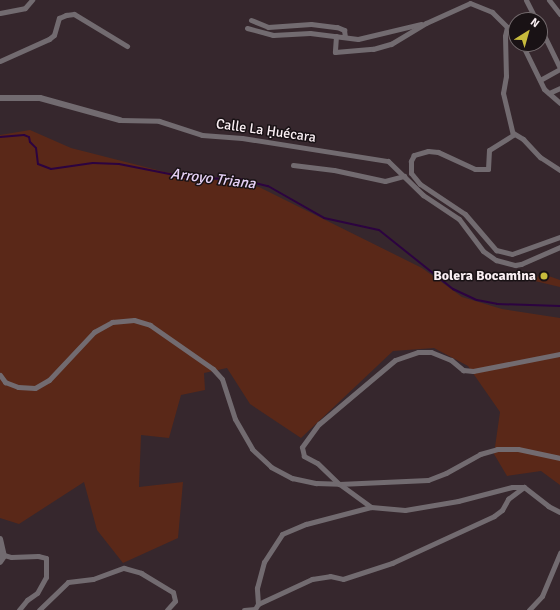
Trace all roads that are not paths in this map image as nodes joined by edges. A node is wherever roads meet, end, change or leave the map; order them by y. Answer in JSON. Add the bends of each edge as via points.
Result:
{"nodes":[{"id":1,"x":32,"y":0,"type":"edge"},
{"id":2,"x":526,"y":0,"type":"edge"},
{"id":3,"x":549,"y":0,"type":"edge"},
{"id":4,"x":532,"y":12,"type":"edge"},
{"id":5,"x":0,"y":13,"type":"edge"},
{"id":6,"x":560,"y":14,"type":"edge"},
{"id":7,"x":251,"y":20,"type":"dead end"},
{"id":8,"x":426,"y":23,"type":"junction"},
{"id":9,"x":507,"y":27,"type":"joint"},
{"id":10,"x":247,"y":28,"type":"dead end"},
{"id":11,"x":336,"y":36,"type":"junction"},
{"id":12,"x":345,"y":37,"type":"junction"},
{"id":13,"x":548,"y":44,"type":"edge"},
{"id":14,"x":127,"y":46,"type":"dead end"},
{"id":15,"x":526,"y":52,"type":"edge"},
{"id":16,"x":0,"y":61,"type":"edge"},
{"id":17,"x":560,"y":69,"type":"edge"},
{"id":18,"x":540,"y":80,"type":"junction"},
{"id":19,"x":560,"y":88,"type":"edge"},
{"id":20,"x":548,"y":93,"type":"junction"},
{"id":21,"x":0,"y":98,"type":"edge"},
{"id":22,"x":560,"y":103,"type":"edge"},
{"id":23,"x":120,"y":120,"type":"joint"},
{"id":24,"x":513,"y":133,"type":"junction"},
{"id":25,"x":293,"y":166,"type":"dead end"},
{"id":26,"x":560,"y":170,"type":"edge"},
{"id":27,"x":404,"y":176,"type":"junction"},
{"id":28,"x":560,"y":237,"type":"edge"},
{"id":29,"x":560,"y":247,"type":"edge"},
{"id":30,"x":560,"y":354,"type":"edge"},
{"id":31,"x":0,"y":375,"type":"edge"},
{"id":32,"x":560,"y":458,"type":"edge"},
{"id":33,"x":339,"y":484,"type":"junction"},
{"id":34,"x":524,"y":487,"type":"junction"},
{"id":35,"x":371,"y":507,"type":"junction"},
{"id":36,"x":560,"y":512,"type":"edge"},
{"id":37,"x":0,"y":539,"type":"edge"},
{"id":38,"x":560,"y":553,"type":"edge"},
{"id":39,"x":2,"y":555,"type":"edge"},
{"id":40,"x":0,"y":562,"type":"edge"},
{"id":41,"x":258,"y":604,"type":"junction"},
{"id":42,"x":20,"y":610,"type":"edge"},
{"id":43,"x":39,"y":610,"type":"edge"},
{"id":44,"x":167,"y":610,"type":"edge"},
{"id":45,"x":244,"y":610,"type":"edge"},
{"id":46,"x":529,"y":610,"type":"edge"}],
"edges":[{"from":1,"to":5,"type":"street","via":[[25,8]]},
{"from":2,"to":4,"type":"street"},
{"from":3,"to":6,"type":"street"},
{"from":7,"to":12,"type":"street","via":[[268,27],[311,24],[337,28],[344,30]]},
{"from":8,"to":9,"type":"street","via":[[470,3],[492,12]]},
{"from":8,"to":11,"type":"street","via":[[391,44],[373,50],[335,52]]},
{"from":8,"to":12,"type":"street","via":[[358,39]]},
{"from":9,"to":24,"type":"street","via":[[503,93]]},
{"from":10,"to":11,"type":"street","via":[[273,35],[310,33]]},
{"from":11,"to":12,"type":"street"},
{"from":13,"to":17,"type":"street"},
{"from":14,"to":16,"type":"street","via":[[70,14],[60,18],[54,35],[49,39]]},
{"from":15,"to":18,"type":"street"},
{"from":17,"to":18,"type":"street"},
{"from":18,"to":20,"type":"street"},
{"from":19,"to":20,"type":"street"},
{"from":20,"to":22,"type":"street"},
{"from":21,"to":23,"type":"street","via":[[40,98]]},
{"from":23,"to":27,"type":"street","name":"Calle La Ḥuécara","via":[[159,121],[202,135],[242,138],[380,160],[393,164]]},
{"from":24,"to":26,"type":"street","via":[[523,139],[540,157]]},
{"from":24,"to":28,"type":"street","via":[[509,139],[489,150],[488,169],[474,169],[438,152],[428,151],[414,156],[411,161],[411,173],[420,184],[465,214],[496,250],[512,254]]},
{"from":25,"to":27,"type":"street","via":[[334,170],[385,181]]},
{"from":27,"to":29,"type":"street","name":"Calle La Ḥuécara","via":[[424,196],[459,219],[483,251],[496,260],[514,265],[522,264]]},
{"from":30,"to":33,"type":"street","via":[[473,371],[463,370],[451,360],[431,352],[418,352],[394,360],[319,424],[302,447],[304,456],[317,463]]},
{"from":31,"to":33,"type":"street","via":[[5,382],[18,387],[35,388],[49,380],[94,332],[112,322],[134,320],[150,325],[213,369],[222,379],[242,436],[271,467],[292,478]]},
{"from":32,"to":33,"type":"street","via":[[497,449],[480,454],[428,480]]},
{"from":33,"to":35,"type":"street"},
{"from":34,"to":35,"type":"street","via":[[512,487],[405,510]]},
{"from":34,"to":36,"type":"street"},
{"from":34,"to":41,"type":"street","via":[[508,498],[502,510],[494,516],[399,560],[343,579],[330,576],[312,579]]},
{"from":35,"to":41,"type":"street","via":[[306,524],[282,534],[264,562],[257,588]]},
{"from":37,"to":39,"type":"street"},
{"from":38,"to":46,"type":"street","via":[[542,596]]},
{"from":39,"to":40,"type":"street"},
{"from":39,"to":42,"type":"street","via":[[46,558],[46,577],[37,593],[27,600]]},
{"from":41,"to":45,"type":"street","via":[[255,609]]},
{"from":43,"to":44,"type":"street","via":[[68,582],[93,579],[124,568],[141,573],[173,592],[176,601]]}]}
